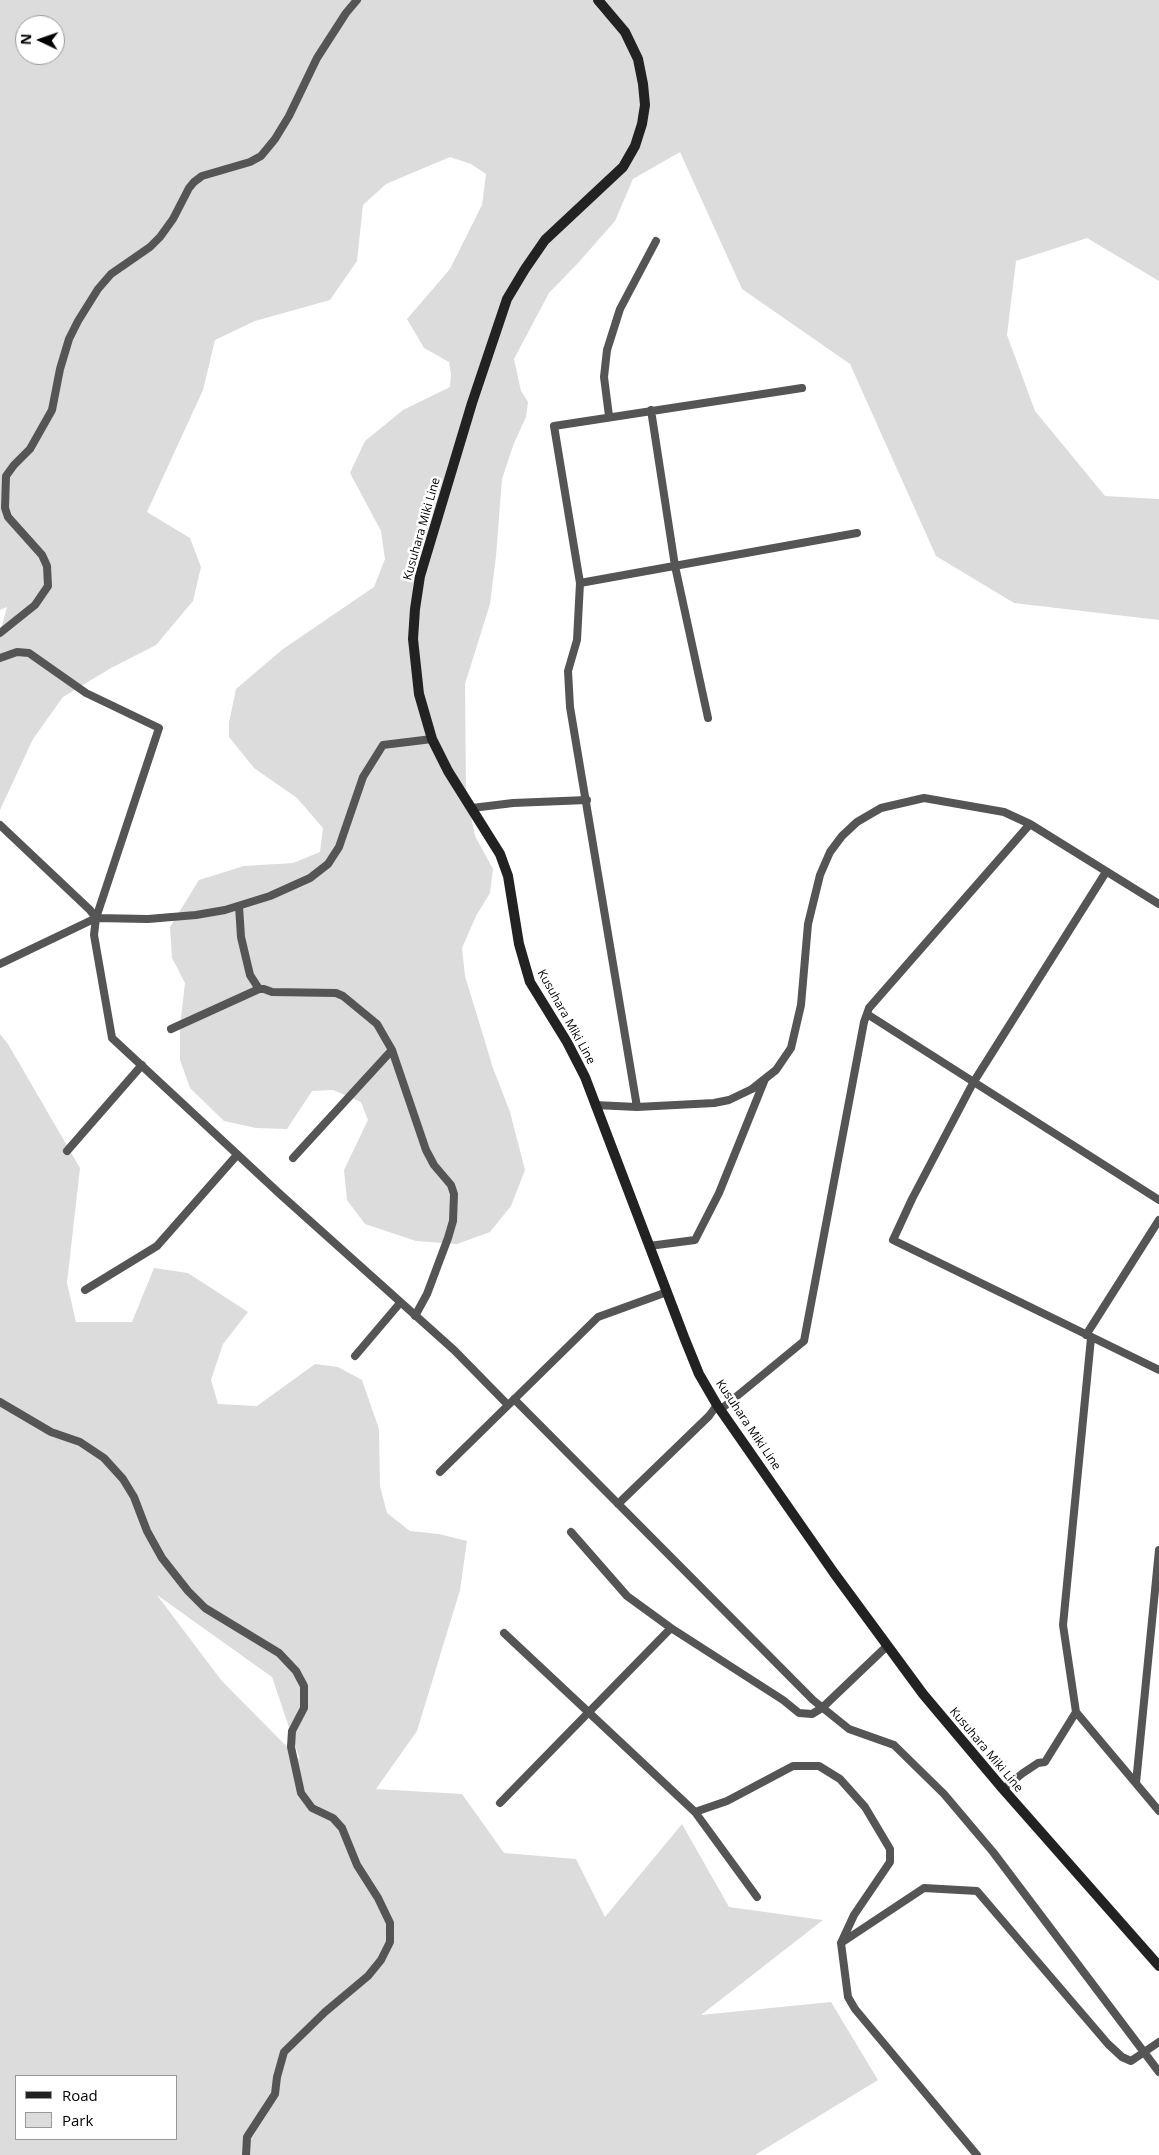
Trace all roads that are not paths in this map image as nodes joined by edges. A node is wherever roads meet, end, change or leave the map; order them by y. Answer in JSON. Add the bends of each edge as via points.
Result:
{"nodes":[{"id":1,"x":357,"y":0,"type":"edge"},
{"id":2,"x":598,"y":0,"type":"edge"},
{"id":3,"x":656,"y":241,"type":"dead end"},
{"id":4,"x":802,"y":388,"type":"dead end"},
{"id":5,"x":651,"y":410,"type":"junction"},
{"id":6,"x":609,"y":416,"type":"junction"},
{"id":7,"x":856,"y":533,"type":"dead end"},
{"id":8,"x":675,"y":566,"type":"junction"},
{"id":9,"x":580,"y":583,"type":"junction"},
{"id":10,"x":0,"y":633,"type":"edge"},
{"id":11,"x":0,"y":658,"type":"edge"},
{"id":12,"x":708,"y":718,"type":"dead end"},
{"id":13,"x":432,"y":739,"type":"junction"},
{"id":14,"x":587,"y":800,"type":"junction"},
{"id":15,"x":472,"y":808,"type":"junction"},
{"id":16,"x":1030,"y":824,"type":"junction"},
{"id":17,"x":0,"y":825,"type":"edge"},
{"id":18,"x":1106,"y":872,"type":"junction"},
{"id":19,"x":1159,"y":904,"type":"edge"},
{"id":20,"x":239,"y":906,"type":"junction"},
{"id":21,"x":96,"y":918,"type":"junction"},
{"id":22,"x":0,"y":964,"type":"edge"},
{"id":23,"x":259,"y":990,"type":"junction"},
{"id":24,"x":867,"y":1014,"type":"junction"},
{"id":25,"x":171,"y":1029,"type":"dead end"},
{"id":26,"x":392,"y":1050,"type":"junction"},
{"id":27,"x":142,"y":1065,"type":"junction"},
{"id":28,"x":766,"y":1077,"type":"junction"},
{"id":29,"x":974,"y":1083,"type":"junction"},
{"id":30,"x":595,"y":1105,"type":"junction"},
{"id":31,"x":637,"y":1107,"type":"junction"},
{"id":32,"x":67,"y":1151,"type":"dead end"},
{"id":33,"x":237,"y":1154,"type":"junction"},
{"id":34,"x":293,"y":1158,"type":"dead end"},
{"id":35,"x":1159,"y":1200,"type":"edge"},
{"id":36,"x":1159,"y":1220,"type":"edge"},
{"id":37,"x":649,"y":1246,"type":"junction"},
{"id":38,"x":85,"y":1290,"type":"dead end"},
{"id":39,"x":667,"y":1292,"type":"junction"},
{"id":40,"x":400,"y":1303,"type":"junction"},
{"id":41,"x":415,"y":1316,"type":"junction"},
{"id":42,"x":1088,"y":1337,"type":"junction"},
{"id":43,"x":355,"y":1356,"type":"dead end"},
{"id":44,"x":1159,"y":1370,"type":"edge"},
{"id":45,"x":514,"y":1399,"type":"junction"},
{"id":46,"x":0,"y":1402,"type":"edge"},
{"id":47,"x":508,"y":1405,"type":"junction"},
{"id":48,"x":719,"y":1408,"type":"junction"},
{"id":49,"x":440,"y":1472,"type":"dead end"},
{"id":50,"x":618,"y":1504,"type":"junction"},
{"id":51,"x":571,"y":1532,"type":"dead end"},
{"id":52,"x":1159,"y":1550,"type":"edge"},
{"id":53,"x":671,"y":1628,"type":"junction"},
{"id":54,"x":504,"y":1633,"type":"dead end"},
{"id":55,"x":887,"y":1646,"type":"junction"},
{"id":56,"x":822,"y":1708,"type":"junction"},
{"id":57,"x":589,"y":1712,"type":"junction"},
{"id":58,"x":1076,"y":1712,"type":"junction"},
{"id":59,"x":1136,"y":1784,"type":"junction"},
{"id":60,"x":1003,"y":1790,"type":"junction"},
{"id":61,"x":500,"y":1803,"type":"dead end"},
{"id":62,"x":1159,"y":1811,"type":"edge"},
{"id":63,"x":695,"y":1812,"type":"junction"},
{"id":64,"x":757,"y":1897,"type":"dead end"},
{"id":65,"x":841,"y":1943,"type":"junction"},
{"id":66,"x":1159,"y":1966,"type":"edge"},
{"id":67,"x":1159,"y":2042,"type":"edge"},
{"id":68,"x":1144,"y":2053,"type":"junction"},
{"id":69,"x":1159,"y":2072,"type":"edge"},
{"id":70,"x":246,"y":2155,"type":"edge"},
{"id":71,"x":977,"y":2155,"type":"edge"}],
"edges":[{"from":1,"to":10,"type":"street","via":[[317,58],[290,116],[261,156],[202,176],[194,182],[160,237],[111,274],[78,321],[60,369],[52,410],[30,449],[6,476],[4,508],[8,517],[42,555],[47,566],[48,586],[35,605]]},
{"from":2,"to":13,"type":"main road","name":"Kusuhara Miki Line","via":[[625,32],[638,59],[644,84],[642,124],[623,167],[546,240],[524,270],[507,299],[495,331],[419,584],[413,639],[415,667]]},
{"from":3,"to":6,"type":"street","via":[[620,309],[607,350],[604,377]]},
{"from":4,"to":5,"type":"street"},
{"from":5,"to":6,"type":"street"},
{"from":5,"to":8,"type":"street"},
{"from":6,"to":9,"type":"street","via":[[554,426]]},
{"from":7,"to":8,"type":"street"},
{"from":8,"to":9,"type":"street"},
{"from":8,"to":12,"type":"street"},
{"from":9,"to":14,"type":"street","via":[[577,640],[568,671],[568,692]]},
{"from":11,"to":21,"type":"street","via":[[17,652],[29,653],[86,694],[159,728]]},
{"from":13,"to":15,"type":"main road","name":"Kusuhara Miki Line"},
{"from":13,"to":20,"type":"street","via":[[382,745],[363,777],[339,847],[328,864],[310,878]]},
{"from":14,"to":15,"type":"street","via":[[514,802]]},
{"from":14,"to":31,"type":"street"},
{"from":15,"to":30,"type":"main road","name":"Kusuhara Miki Line","via":[[500,854],[508,876],[519,944],[530,982],[567,1042]]},
{"from":16,"to":18,"type":"street"},
{"from":16,"to":24,"type":"street","via":[[908,962]]},
{"from":16,"to":28,"type":"street","via":[[1004,812],[924,798],[881,808],[857,822],[842,836],[830,852],[814,893],[801,1005],[791,1048],[776,1070]]},
{"from":17,"to":21,"type":"street"},
{"from":18,"to":19,"type":"street"},
{"from":18,"to":29,"type":"street"},
{"from":20,"to":21,"type":"street","via":[[196,915],[148,919]]},
{"from":20,"to":23,"type":"street","via":[[241,937],[250,975]]},
{"from":21,"to":22,"type":"street"},
{"from":21,"to":27,"type":"street","via":[[94,935],[112,1038]]},
{"from":23,"to":25,"type":"street"},
{"from":23,"to":26,"type":"street","via":[[343,996],[377,1024]]},
{"from":24,"to":29,"type":"street"},
{"from":24,"to":48,"type":"street","via":[[804,1341]]},
{"from":26,"to":34,"type":"street"},
{"from":26,"to":41,"type":"street","via":[[426,1150],[451,1184],[454,1194],[453,1221],[448,1238]]},
{"from":27,"to":32,"type":"street"},
{"from":27,"to":33,"type":"street"},
{"from":28,"to":31,"type":"street","via":[[752,1089],[729,1100]]},
{"from":28,"to":37,"type":"street","via":[[719,1193],[694,1240]]},
{"from":29,"to":35,"type":"street"},
{"from":29,"to":42,"type":"street","via":[[893,1240]]},
{"from":30,"to":31,"type":"street"},
{"from":30,"to":37,"type":"main road","name":"Kusuhara Miki Line"},
{"from":33,"to":38,"type":"street","via":[[157,1246]]},
{"from":33,"to":40,"type":"street"},
{"from":36,"to":42,"type":"street"},
{"from":37,"to":39,"type":"main road","name":"Kusuhara Miki Line"},
{"from":39,"to":45,"type":"street","via":[[598,1317]]},
{"from":39,"to":48,"type":"main road","name":"Kusuhara Miki Line","via":[[699,1374]]},
{"from":40,"to":41,"type":"street"},
{"from":40,"to":43,"type":"street"},
{"from":41,"to":47,"type":"street"},
{"from":42,"to":44,"type":"street"},
{"from":42,"to":58,"type":"street","via":[[1063,1625]]},
{"from":45,"to":47,"type":"street"},
{"from":45,"to":50,"type":"street"},
{"from":46,"to":70,"type":"street","via":[[51,1432],[80,1442],[104,1458],[124,1479],[162,1558],[188,1591],[205,1608],[279,1653],[296,1671],[304,1686],[304,1708],[292,1731],[291,1747],[301,1793],[312,1808],[333,1818],[342,1828],[357,1865],[390,1923],[390,1942],[368,1976],[284,2052],[275,2094],[247,2137]]},
{"from":47,"to":49,"type":"street"},
{"from":48,"to":50,"type":"street"},
{"from":48,"to":55,"type":"main road","name":"Kusuhara Miki Line"},
{"from":50,"to":56,"type":"street"},
{"from":51,"to":53,"type":"street","via":[[626,1596]]},
{"from":52,"to":59,"type":"street"},
{"from":53,"to":56,"type":"street","via":[[799,1713],[812,1714]]},
{"from":53,"to":57,"type":"street"},
{"from":54,"to":57,"type":"street"},
{"from":55,"to":56,"type":"street"},
{"from":55,"to":60,"type":"main road","name":"Kusuhara Miki Line","via":[[948,1726]]},
{"from":56,"to":68,"type":"street","via":[[849,1729],[894,1744],[944,1794],[993,1852]]},
{"from":57,"to":61,"type":"street"},
{"from":57,"to":63,"type":"street"},
{"from":58,"to":59,"type":"street"},
{"from":58,"to":60,"type":"street","via":[[1045,1762],[1023,1773]]},
{"from":59,"to":62,"type":"street"},
{"from":60,"to":66,"type":"main road","name":"Kusuhara Miki Line"},
{"from":63,"to":64,"type":"street"},
{"from":63,"to":65,"type":"street","via":[[727,1801],[793,1766],[819,1766],[840,1779],[865,1807],[890,1849],[890,1862],[854,1915]]},
{"from":65,"to":68,"type":"street","via":[[924,1888],[977,1890],[1108,2044],[1130,2061]]},
{"from":65,"to":71,"type":"street","via":[[848,1997],[855,2009]]},
{"from":67,"to":68,"type":"street"},
{"from":68,"to":69,"type":"street"}]}
